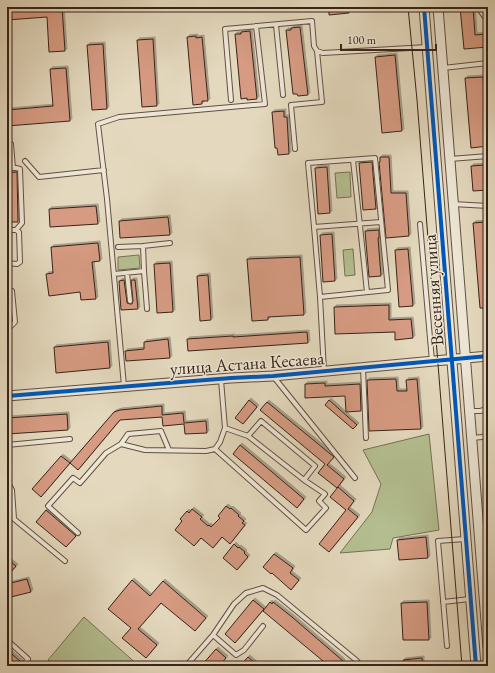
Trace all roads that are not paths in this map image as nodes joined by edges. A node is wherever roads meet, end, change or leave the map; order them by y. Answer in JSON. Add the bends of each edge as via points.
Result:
{"nodes":[{"id":1,"x":424,"y":7,"type":"edge"},
{"id":2,"x":438,"y":7,"type":"edge"},
{"id":3,"x":478,"y":7,"type":"edge"},
{"id":4,"x":488,"y":17,"type":"edge"},
{"id":5,"x":276,"y":25,"type":"junction"},
{"id":6,"x":256,"y":26,"type":"junction"},
{"id":7,"x":428,"y":46,"type":"junction"},
{"id":8,"x":317,"y":51,"type":"junction"},
{"id":9,"x":488,"y":63,"type":"edge"},
{"id":10,"x":442,"y":68,"type":"junction"},
{"id":11,"x":283,"y":95,"type":"dead end"},
{"id":12,"x":231,"y":100,"type":"dead end"},
{"id":13,"x":7,"y":144,"type":"edge"},
{"id":14,"x":295,"y":149,"type":"dead end"},
{"id":15,"x":488,"y":156,"type":"edge"},
{"id":16,"x":450,"y":159,"type":"junction"},
{"id":17,"x":353,"y":160,"type":"junction"},
{"id":18,"x":25,"y":161,"type":"dead end"},
{"id":19,"x":7,"y":168,"type":"edge"},
{"id":20,"x":13,"y":168,"type":"junction"},
{"id":21,"x":104,"y":170,"type":"junction"},
{"id":22,"x":453,"y":204,"type":"junction"},
{"id":23,"x":488,"y":206,"type":"edge"},
{"id":24,"x":381,"y":222,"type":"junction"},
{"id":25,"x":360,"y":224,"type":"junction"},
{"id":26,"x":420,"y":224,"type":"dead end"},
{"id":27,"x":314,"y":227,"type":"junction"},
{"id":28,"x":7,"y":230,"type":"edge"},
{"id":29,"x":16,"y":230,"type":"junction"},
{"id":30,"x":170,"y":243,"type":"dead end"},
{"id":31,"x":143,"y":246,"type":"junction"},
{"id":32,"x":118,"y":248,"type":"dead end"},
{"id":33,"x":7,"y":263,"type":"edge"},
{"id":34,"x":144,"y":271,"type":"junction"},
{"id":35,"x":127,"y":272,"type":"junction"},
{"id":36,"x":114,"y":274,"type":"junction"},
{"id":37,"x":12,"y":291,"type":"dead end"},
{"id":38,"x":367,"y":292,"type":"junction"},
{"id":39,"x":320,"y":297,"type":"junction"},
{"id":40,"x":130,"y":301,"type":"dead end"},
{"id":41,"x":147,"y":309,"type":"dead end"},
{"id":42,"x":7,"y":330,"type":"edge"},
{"id":43,"x":488,"y":356,"type":"edge"},
{"id":44,"x":465,"y":358,"type":"junction"},
{"id":45,"x":452,"y":359,"type":"junction"},
{"id":46,"x":432,"y":361,"type":"junction"},
{"id":47,"x":363,"y":368,"type":"junction"},
{"id":48,"x":324,"y":371,"type":"junction"},
{"id":49,"x":273,"y":376,"type":"junction"},
{"id":50,"x":221,"y":380,"type":"junction"},
{"id":51,"x":488,"y":381,"type":"edge"},
{"id":52,"x":124,"y":387,"type":"junction"},
{"id":53,"x":488,"y":392,"type":"edge"},
{"id":54,"x":8,"y":393,"type":"edge"},
{"id":55,"x":488,"y":409,"type":"edge"},
{"id":56,"x":469,"y":411,"type":"junction"},
{"id":57,"x":225,"y":428,"type":"junction"},
{"id":58,"x":488,"y":435,"type":"edge"},
{"id":59,"x":248,"y":436,"type":"junction"},
{"id":60,"x":366,"y":438,"type":"dead end"},
{"id":61,"x":472,"y":438,"type":"junction"},
{"id":62,"x":70,"y":439,"type":"dead end"},
{"id":63,"x":121,"y":444,"type":"junction"},
{"id":64,"x":7,"y":445,"type":"edge"},
{"id":65,"x":215,"y":449,"type":"junction"},
{"id":66,"x":169,"y":450,"type":"junction"},
{"id":67,"x":355,"y":478,"type":"dead end"},
{"id":68,"x":304,"y":480,"type":"junction"},
{"id":69,"x":7,"y":481,"type":"edge"},
{"id":70,"x":78,"y":533,"type":"dead end"},
{"id":71,"x":466,"y":539,"type":"junction"},
{"id":72,"x":64,"y":561,"type":"dead end"},
{"id":73,"x":470,"y":599,"type":"junction"},
{"id":74,"x":443,"y":602,"type":"junction"},
{"id":75,"x":263,"y":626,"type":"dead end"},
{"id":76,"x":213,"y":635,"type":"junction"},
{"id":77,"x":7,"y":640,"type":"edge"},
{"id":78,"x":447,"y":646,"type":"dead end"},
{"id":79,"x":488,"y":647,"type":"edge"},
{"id":80,"x":23,"y":666,"type":"edge"},
{"id":81,"x":186,"y":666,"type":"edge"},
{"id":82,"x":362,"y":666,"type":"edge"},
{"id":83,"x":476,"y":666,"type":"edge"}],
"edges":[{"from":1,"to":7,"type":"street","name":"Весенняя улица"},
{"from":2,"to":10,"type":"street","name":"Весенняя улица"},
{"from":3,"to":4,"type":"lane","via":[[484,16]]},
{"from":5,"to":6,"type":"lane"},
{"from":5,"to":8,"type":"lane","via":[[312,21],[314,46]]},
{"from":5,"to":11,"type":"lane"},
{"from":6,"to":12,"type":"lane","via":[[225,29]]},
{"from":6,"to":21,"type":"lane","via":[[265,104],[119,117],[98,124]]},
{"from":7,"to":8,"type":"lane","via":[[323,53]]},
{"from":7,"to":45,"type":"street","name":"Весенняя улица"},
{"from":8,"to":14,"type":"lane","via":[[322,102],[291,105]]},
{"from":9,"to":10,"type":"lane"},
{"from":10,"to":16,"type":"street","name":"Весенняя улица"},
{"from":13,"to":20,"type":"lane","via":[[11,144]]},
{"from":15,"to":16,"type":"lane"},
{"from":16,"to":22,"type":"street","name":"Весенняя улица"},
{"from":17,"to":24,"type":"lane","via":[[375,158]]},
{"from":17,"to":25,"type":"lane"},
{"from":17,"to":27,"type":"lane","via":[[308,163]]},
{"from":18,"to":21,"type":"lane","via":[[39,177]]},
{"from":19,"to":20,"type":"lane"},
{"from":20,"to":29,"type":"lane","via":[[20,169],[22,223]]},
{"from":21,"to":36,"type":"lane"},
{"from":22,"to":23,"type":"lane"},
{"from":22,"to":44,"type":"street","name":"Весенняя улица"},
{"from":24,"to":25,"type":"lane"},
{"from":24,"to":38,"type":"lane","via":[[388,290]]},
{"from":25,"to":27,"type":"lane"},
{"from":25,"to":38,"type":"lane"},
{"from":26,"to":46,"type":"lane"},
{"from":27,"to":39,"type":"lane"},
{"from":28,"to":29,"type":"lane"},
{"from":29,"to":33,"type":"lane","via":[[20,262]]},
{"from":30,"to":31,"type":"lane"},
{"from":31,"to":32,"type":"lane"},
{"from":31,"to":34,"type":"lane"},
{"from":34,"to":35,"type":"lane"},
{"from":34,"to":41,"type":"lane"},
{"from":35,"to":36,"type":"lane"},
{"from":35,"to":40,"type":"lane"},
{"from":36,"to":52,"type":"lane"},
{"from":37,"to":42,"type":"lane","via":[[15,322]]},
{"from":38,"to":39,"type":"lane"},
{"from":39,"to":48,"type":"lane"},
{"from":43,"to":44,"type":"street","name":"улица Астана Кесаева"},
{"from":44,"to":45,"type":"street","name":"улица Астана Кесаева"},
{"from":44,"to":56,"type":"street","name":"Весенняя улица"},
{"from":45,"to":46,"type":"street","name":"улица Астана Кесаева"},
{"from":45,"to":71,"type":"street","name":"Весенняя улица"},
{"from":46,"to":47,"type":"street","name":"улица Астана Кесаева"},
{"from":47,"to":48,"type":"street","name":"улица Астана Кесаева"},
{"from":47,"to":60,"type":"lane"},
{"from":48,"to":49,"type":"street","name":"улица Астана Кесаева"},
{"from":49,"to":50,"type":"street","name":"улица Астана Кесаева"},
{"from":49,"to":67,"type":"lane"},
{"from":50,"to":52,"type":"street","name":"улица Астана Кесаева"},
{"from":50,"to":57,"type":"lane"},
{"from":51,"to":53,"type":"lane"},
{"from":52,"to":54,"type":"street","name":"улица Астана Кесаева"},
{"from":55,"to":56,"type":"lane"},
{"from":56,"to":61,"type":"street","name":"Весенняя улица"},
{"from":57,"to":59,"type":"lane"},
{"from":57,"to":65,"type":"lane"},
{"from":58,"to":61,"type":"lane"},
{"from":59,"to":68,"type":"lane"},
{"from":59,"to":68,"type":"lane","via":[[261,421],[315,466]]},
{"from":61,"to":79,"type":"street","name":"Весенняя улица"},
{"from":62,"to":64,"type":"lane"},
{"from":63,"to":66,"type":"lane","via":[[145,450]]},
{"from":63,"to":66,"type":"lane","via":[[128,434],[161,432]]},
{"from":63,"to":70,"type":"lane","via":[[106,453],[80,483],[73,478],[48,506]]},
{"from":65,"to":66,"type":"lane"},
{"from":65,"to":68,"type":"lane","via":[[306,530],[326,508],[319,501],[325,494]]},
{"from":69,"to":72,"type":"lane","via":[[12,490],[14,519]]},
{"from":71,"to":73,"type":"street","name":"Весенняя улица"},
{"from":71,"to":74,"type":"lane","via":[[438,541]]},
{"from":73,"to":74,"type":"lane"},
{"from":73,"to":83,"type":"street","name":"Весенняя улица"},
{"from":74,"to":78,"type":"lane"},
{"from":75,"to":76,"type":"lane","via":[[244,650],[236,655]]},
{"from":76,"to":81,"type":"lane"},
{"from":76,"to":82,"type":"lane","via":[[234,604],[246,593],[263,588],[277,595]]},
{"from":77,"to":80,"type":"lane","via":[[28,659]]}]}
